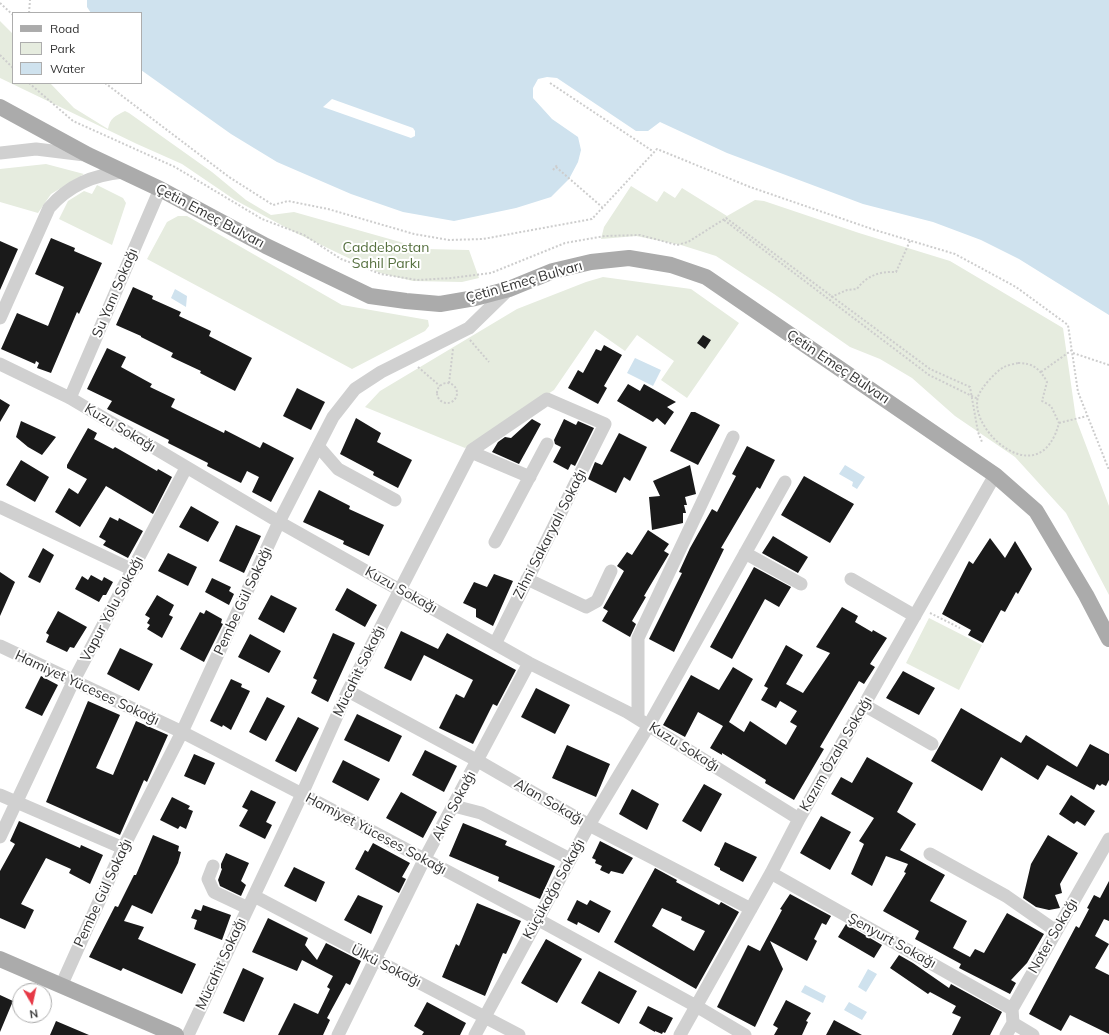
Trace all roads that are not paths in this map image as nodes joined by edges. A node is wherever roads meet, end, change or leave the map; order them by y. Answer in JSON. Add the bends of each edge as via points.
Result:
{"nodes":[{"id":1,"x":0,"y":107,"type":"edge"},
{"id":2,"x":0,"y":153,"type":"edge"},
{"id":3,"x":88,"y":155,"type":"junction"},
{"id":4,"x":123,"y":172,"type":"junction"},
{"id":5,"x":160,"y":189,"type":"junction"},
{"id":6,"x":509,"y":289,"type":"junction"},
{"id":7,"x":0,"y":318,"type":"edge"},
{"id":8,"x":0,"y":364,"type":"edge"},
{"id":9,"x":70,"y":398,"type":"junction"},
{"id":10,"x":605,"y":424,"type":"joint"},
{"id":11,"x":733,"y":437,"type":"dead end"},
{"id":12,"x":548,"y":444,"type":"dead end"},
{"id":13,"x":318,"y":446,"type":"junction"},
{"id":14,"x":471,"y":452,"type":"junction"},
{"id":15,"x":186,"y":468,"type":"junction"},
{"id":16,"x":995,"y":475,"type":"junction"},
{"id":17,"x":530,"y":477,"type":"junction"},
{"id":18,"x":785,"y":482,"type":"dead end"},
{"id":19,"x":395,"y":500,"type":"dead end"},
{"id":20,"x":0,"y":507,"type":"edge"},
{"id":21,"x":279,"y":522,"type":"junction"},
{"id":22,"x":495,"y":542,"type":"dead end"},
{"id":23,"x":745,"y":553,"type":"junction"},
{"id":24,"x":133,"y":570,"type":"junction"},
{"id":25,"x":611,"y":571,"type":"dead end"},
{"id":26,"x":527,"y":579,"type":"junction"},
{"id":27,"x":851,"y":579,"type":"dead end"},
{"id":28,"x":801,"y":584,"type":"dead end"},
{"id":29,"x":400,"y":589,"type":"junction"},
{"id":30,"x":918,"y":612,"type":"junction"},
{"id":31,"x":1109,"y":639,"type":"edge"},
{"id":32,"x":495,"y":644,"type":"junction"},
{"id":33,"x":0,"y":646,"type":"edge"},
{"id":34,"x":529,"y":663,"type":"junction"},
{"id":35,"x":73,"y":682,"type":"junction"},
{"id":36,"x":348,"y":692,"type":"junction"},
{"id":37,"x":864,"y":705,"type":"junction"},
{"id":38,"x":643,"y":722,"type":"junction"},
{"id":39,"x":182,"y":732,"type":"junction"},
{"id":40,"x":932,"y":744,"type":"dead end"},
{"id":41,"x":478,"y":761,"type":"junction"},
{"id":42,"x":302,"y":794,"type":"junction"},
{"id":43,"x":0,"y":795,"type":"edge"},
{"id":44,"x":16,"y":802,"type":"junction"},
{"id":45,"x":454,"y":806,"type":"junction"},
{"id":46,"x":799,"y":819,"type":"junction"},
{"id":47,"x":589,"y":824,"type":"junction"},
{"id":48,"x":0,"y":838,"type":"edge"},
{"id":49,"x":1109,"y":839,"type":"edge"},
{"id":50,"x":123,"y":848,"type":"junction"},
{"id":51,"x":930,"y":854,"type":"dead end"},
{"id":52,"x":570,"y":859,"type":"junction"},
{"id":53,"x":424,"y":860,"type":"junction"},
{"id":54,"x":213,"y":866,"type":"dead end"},
{"id":55,"x":772,"y":873,"type":"junction"},
{"id":56,"x":251,"y":902,"type":"junction"},
{"id":57,"x":751,"y":909,"type":"junction"},
{"id":58,"x":537,"y":919,"type":"junction"},
{"id":59,"x":1056,"y":931,"type":"junction"},
{"id":60,"x":0,"y":959,"type":"edge"},
{"id":61,"x":375,"y":961,"type":"junction"},
{"id":62,"x":60,"y":986,"type":"junction"},
{"id":63,"x":696,"y":1006,"type":"junction"},
{"id":64,"x":1012,"y":1009,"type":"junction"},
{"id":65,"x":485,"y":1016,"type":"junction"},
{"id":66,"x":1013,"y":1023,"type":"junction"},
{"id":67,"x":176,"y":1035,"type":"edge"},
{"id":68,"x":188,"y":1035,"type":"edge"},
{"id":69,"x":338,"y":1035,"type":"edge"},
{"id":70,"x":475,"y":1035,"type":"edge"},
{"id":71,"x":519,"y":1035,"type":"edge"},
{"id":72,"x":680,"y":1035,"type":"edge"},
{"id":73,"x":745,"y":1035,"type":"edge"},
{"id":74,"x":1006,"y":1035,"type":"edge"},
{"id":75,"x":1033,"y":1035,"type":"edge"}],
"edges":[{"from":1,"to":3,"type":"main road","name":"Çetin Emeç Bulvarı"},
{"from":2,"to":3,"type":"street","via":[[36,149]]},
{"from":3,"to":4,"type":"main road","name":"Çetin Emeç Bulvarı"},
{"from":4,"to":5,"type":"main road","name":"Çetin Emeç Bulvarı"},
{"from":4,"to":7,"type":"street","via":[[95,176],[73,186],[49,208]]},
{"from":5,"to":6,"type":"main road","name":"Çetin Emeç Bulvarı","via":[[266,246],[370,296],[440,304]]},
{"from":5,"to":9,"type":"street","name":"Su Yanı Sokağı"},
{"from":6,"to":13,"type":"street","name":"Pembe Gül Sokağı","via":[[469,328],[381,372],[355,390],[333,417]]},
{"from":6,"to":16,"type":"main road","name":"Çetin Emeç Bulvarı","via":[[553,271],[591,262],[629,258],[671,264],[706,277]]},
{"from":8,"to":9,"type":"street","name":"Kuzu Sokağı"},
{"from":9,"to":15,"type":"street","name":"Kuzu Sokağı"},
{"from":10,"to":14,"type":"street","name":"Mücahit Sokağı","via":[[547,399]]},
{"from":10,"to":26,"type":"street","name":"Zihni Sakaryalı Sokağı"},
{"from":11,"to":38,"type":"street","via":[[638,638]]},
{"from":12,"to":17,"type":"street"},
{"from":13,"to":19,"type":"street","via":[[338,469]]},
{"from":13,"to":21,"type":"street","name":"Pembe Gül Sokağı"},
{"from":14,"to":17,"type":"street"},
{"from":14,"to":29,"type":"street","name":"Mücahit Sokağı"},
{"from":15,"to":21,"type":"street","name":"Kuzu Sokağı"},
{"from":15,"to":24,"type":"street","name":"Vapur Yolu Sokağı"},
{"from":16,"to":30,"type":"street","name":"Kazım Özalp Sokağı"},
{"from":16,"to":31,"type":"main road","name":"Çetin Emeç Bulvarı","via":[[1036,511]]},
{"from":17,"to":22,"type":"street"},
{"from":18,"to":23,"type":"street","name":"Küçükağa Sokağı"},
{"from":20,"to":24,"type":"street"},
{"from":21,"to":29,"type":"street","name":"Kuzu Sokağı"},
{"from":21,"to":39,"type":"street","name":"Pembe Gül Sokağı"},
{"from":23,"to":28,"type":"street"},
{"from":23,"to":38,"type":"street","name":"Küçükağa Sokağı"},
{"from":24,"to":35,"type":"street","name":"Vapur Yolu Sokağı"},
{"from":25,"to":26,"type":"street","via":[[597,601],[586,607]]},
{"from":26,"to":32,"type":"street","name":"Zihni Sakaryalı Sokağı"},
{"from":27,"to":30,"type":"street"},
{"from":29,"to":32,"type":"street","name":"Kuzu Sokağı"},
{"from":29,"to":36,"type":"street","name":"Mücahit Sokağı"},
{"from":30,"to":37,"type":"street","name":"Kazım Özalp Sokağı"},
{"from":32,"to":34,"type":"street","name":"Kuzu Sokağı"},
{"from":33,"to":35,"type":"street","name":"Hamiyet Yüceses Sokağı"},
{"from":34,"to":38,"type":"street","name":"Kuzu Sokağı"},
{"from":34,"to":41,"type":"street","name":"Akın Sokağı"},
{"from":35,"to":39,"type":"street","name":"Hamiyet Yüceses Sokağı"},
{"from":35,"to":44,"type":"street","name":"Vapur Yolu Sokağı"},
{"from":36,"to":41,"type":"street","name":"Alan Sokağı"},
{"from":36,"to":42,"type":"street","name":"Mücahit Sokağı"},
{"from":37,"to":40,"type":"street"},
{"from":37,"to":46,"type":"street","name":"Kazım Özalp Sokağı"},
{"from":38,"to":46,"type":"street","name":"Kuzu Sokağı"},
{"from":38,"to":47,"type":"street","name":"Küçükağa Sokağı"},
{"from":39,"to":42,"type":"street","name":"Hamiyet Yüceses Sokağı"},
{"from":39,"to":50,"type":"street","name":"Pembe Gül Sokağı"},
{"from":41,"to":45,"type":"street","name":"Akın Sokağı"},
{"from":41,"to":47,"type":"street","name":"Alan Sokağı"},
{"from":42,"to":53,"type":"street","name":"Hamiyet Yüceses Sokağı"},
{"from":42,"to":56,"type":"street","name":"Mücahit Sokağı"},
{"from":43,"to":44,"type":"street"},
{"from":44,"to":48,"type":"street","name":"Vapur Yolu Sokağı"},
{"from":44,"to":50,"type":"street"},
{"from":45,"to":52,"type":"street","via":[[481,813]]},
{"from":45,"to":53,"type":"street","name":"Akın Sokağı"},
{"from":46,"to":55,"type":"street","name":"Kazım Özalp Sokağı"},
{"from":47,"to":52,"type":"street","name":"Küçükağa Sokağı"},
{"from":47,"to":57,"type":"street","name":"Alan Sokağı"},
{"from":49,"to":59,"type":"street","name":"Noter Sokağı"},
{"from":50,"to":62,"type":"street","name":"Pembe Gül Sokağı"},
{"from":51,"to":59,"type":"street","via":[[1006,896]]},
{"from":52,"to":58,"type":"street","name":"Küçükağa Sokağı"},
{"from":53,"to":58,"type":"street","name":"Hamiyet Yüceses Sokağı"},
{"from":53,"to":61,"type":"street","name":"Akın Sokağı"},
{"from":54,"to":56,"type":"street","name":"Ülkü Sokağı","via":[[208,879],[214,892]]},
{"from":55,"to":57,"type":"street","name":"Kazım Özalp Sokağı"},
{"from":55,"to":64,"type":"street","name":"Şenyurt Sokağı"},
{"from":56,"to":61,"type":"street","name":"Ülkü Sokağı"},
{"from":56,"to":68,"type":"street","name":"Mücahit Sokağı"},
{"from":57,"to":63,"type":"street","name":"Kazım Özalp Sokağı"},
{"from":58,"to":63,"type":"street","name":"Hamiyet Yüceses Sokağı"},
{"from":58,"to":65,"type":"street","name":"Küçükağa Sokağı"},
{"from":59,"to":64,"type":"street","name":"Noter Sokağı"},
{"from":60,"to":62,"type":"main road"},
{"from":61,"to":65,"type":"street","name":"Ülkü Sokağı"},
{"from":61,"to":69,"type":"street","name":"Akın Sokağı"},
{"from":62,"to":67,"type":"main road"},
{"from":63,"to":72,"type":"street","name":"Kazım Özalp Sokağı"},
{"from":63,"to":73,"type":"street","name":"Hamiyet Yüceses Sokağı"},
{"from":64,"to":66,"type":"street"},
{"from":65,"to":70,"type":"street","name":"Küçükağa Sokağı"},
{"from":65,"to":71,"type":"street","name":"Ülkü Sokağı"},
{"from":66,"to":74,"type":"street"},
{"from":66,"to":75,"type":"street"}]}
